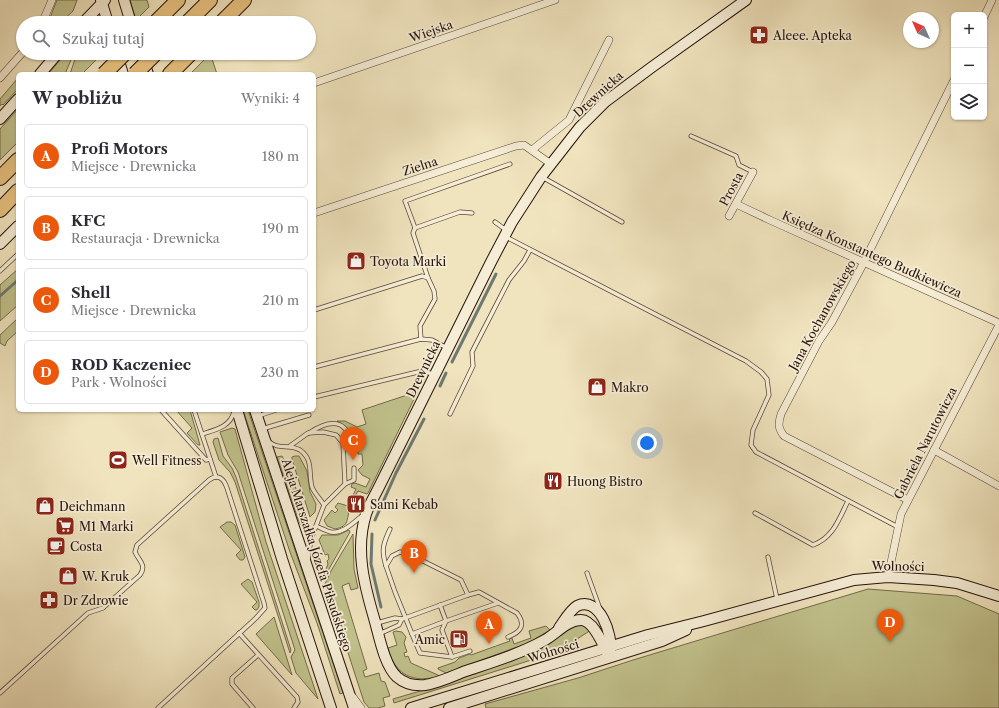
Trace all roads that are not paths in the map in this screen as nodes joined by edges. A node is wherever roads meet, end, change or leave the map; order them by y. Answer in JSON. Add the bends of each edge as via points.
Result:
{"nodes":[{"id":1,"x":52,"y":0,"type":"edge"},
{"id":2,"x":124,"y":0,"type":"edge"},
{"id":3,"x":178,"y":0,"type":"edge"},
{"id":4,"x":210,"y":0,"type":"edge"},
{"id":5,"x":244,"y":0,"type":"edge"},
{"id":6,"x":555,"y":0,"type":"edge"},
{"id":7,"x":746,"y":0,"type":"edge"},
{"id":8,"x":992,"y":0,"type":"edge"},
{"id":9,"x":103,"y":1,"type":"edge"},
{"id":10,"x":986,"y":12,"type":"edge"},
{"id":11,"x":45,"y":16,"type":"edge"},
{"id":12,"x":89,"y":16,"type":"edge"},
{"id":13,"x":106,"y":16,"type":"edge"},
{"id":14,"x":129,"y":16,"type":"edge"},
{"id":15,"x":162,"y":16,"type":"edge"},
{"id":16,"x":194,"y":16,"type":"edge"},
{"id":17,"x":229,"y":16,"type":"edge"},
{"id":18,"x":609,"y":40,"type":"dead end"},
{"id":19,"x":16,"y":60,"type":"edge"},
{"id":20,"x":52,"y":60,"type":"edge"},
{"id":21,"x":118,"y":60,"type":"edge"},
{"id":22,"x":119,"y":60,"type":"edge"},
{"id":23,"x":143,"y":60,"type":"edge"},
{"id":24,"x":149,"y":60,"type":"edge"},
{"id":25,"x":185,"y":60,"type":"edge"},
{"id":26,"x":42,"y":72,"type":"edge"},
{"id":27,"x":106,"y":72,"type":"edge"},
{"id":28,"x":122,"y":72,"type":"edge"},
{"id":29,"x":137,"y":72,"type":"edge"},
{"id":30,"x":147,"y":72,"type":"edge"},
{"id":31,"x":172,"y":72,"type":"edge"},
{"id":32,"x":0,"y":78,"type":"edge"},
{"id":33,"x":316,"y":82,"type":"edge"},
{"id":34,"x":952,"y":84,"type":"edge"},
{"id":35,"x":16,"y":101,"type":"edge"},
{"id":36,"x":0,"y":119,"type":"edge"},
{"id":37,"x":691,"y":136,"type":"dead end"},
{"id":38,"x":532,"y":150,"type":"junction"},
{"id":39,"x":16,"y":162,"type":"edge"},
{"id":40,"x":510,"y":164,"type":"dead end"},
{"id":41,"x":551,"y":164,"type":"junction"},
{"id":42,"x":753,"y":172,"type":"joint"},
{"id":43,"x":541,"y":177,"type":"junction"},
{"id":44,"x":0,"y":178,"type":"edge"},
{"id":45,"x":16,"y":193,"type":"edge"},
{"id":46,"x":736,"y":204,"type":"junction"},
{"id":47,"x":0,"y":210,"type":"edge"},
{"id":48,"x":316,"y":212,"type":"edge"},
{"id":49,"x":472,"y":213,"type":"dead end"},
{"id":50,"x":730,"y":216,"type":"dead end"},
{"id":51,"x":495,"y":222,"type":"dead end"},
{"id":52,"x":622,"y":222,"type":"dead end"},
{"id":53,"x":16,"y":228,"type":"edge"},
{"id":54,"x":415,"y":228,"type":"junction"},
{"id":55,"x":506,"y":233,"type":"junction"},
{"id":56,"x":0,"y":244,"type":"edge"},
{"id":57,"x":530,"y":250,"type":"junction"},
{"id":58,"x":16,"y":256,"type":"edge"},
{"id":59,"x":864,"y":262,"type":"junction"},
{"id":60,"x":0,"y":270,"type":"edge"},
{"id":61,"x":428,"y":278,"type":"junction"},
{"id":62,"x":316,"y":309,"type":"edge"},
{"id":63,"x":999,"y":324,"type":"edge"},
{"id":64,"x":420,"y":339,"type":"junction"},
{"id":65,"x":448,"y":348,"type":"junction"},
{"id":66,"x":316,"y":366,"type":"edge"},
{"id":67,"x":435,"y":375,"type":"junction"},
{"id":68,"x":316,"y":397,"type":"edge"},
{"id":69,"x":163,"y":412,"type":"edge"},
{"id":70,"x":195,"y":412,"type":"edge"},
{"id":71,"x":235,"y":412,"type":"edge"},
{"id":72,"x":237,"y":412,"type":"edge"},
{"id":73,"x":256,"y":413,"type":"edge"},
{"id":74,"x":450,"y":414,"type":"dead end"},
{"id":75,"x":309,"y":415,"type":"dead end"},
{"id":76,"x":262,"y":433,"type":"junction"},
{"id":77,"x":308,"y":433,"type":"junction"},
{"id":78,"x":202,"y":434,"type":"junction"},
{"id":79,"x":290,"y":446,"type":"junction"},
{"id":80,"x":352,"y":447,"type":"dead end"},
{"id":81,"x":934,"y":450,"type":"junction"},
{"id":82,"x":210,"y":459,"type":"junction"},
{"id":83,"x":354,"y":468,"type":"dead end"},
{"id":84,"x":216,"y":477,"type":"junction"},
{"id":85,"x":345,"y":484,"type":"junction"},
{"id":86,"x":999,"y":486,"type":"edge"},
{"id":87,"x":908,"y":500,"type":"junction"},
{"id":88,"x":848,"y":501,"type":"junction"},
{"id":89,"x":324,"y":505,"type":"junction"},
{"id":90,"x":367,"y":513,"type":"junction"},
{"id":91,"x":755,"y":513,"type":"dead end"},
{"id":92,"x":316,"y":526,"type":"junction"},
{"id":93,"x":898,"y":527,"type":"junction"},
{"id":94,"x":390,"y":529,"type":"dead end"},
{"id":95,"x":768,"y":557,"type":"dead end"},
{"id":96,"x":386,"y":566,"type":"junction"},
{"id":97,"x":308,"y":568,"type":"junction"},
{"id":98,"x":587,"y":573,"type":"dead end"},
{"id":99,"x":888,"y":577,"type":"junction"},
{"id":100,"x":468,"y":595,"type":"junction"},
{"id":101,"x":999,"y":596,"type":"edge"},
{"id":102,"x":778,"y":600,"type":"junction"},
{"id":103,"x":498,"y":603,"type":"junction"},
{"id":104,"x":440,"y":605,"type":"junction"},
{"id":105,"x":602,"y":615,"type":"junction"},
{"id":106,"x":403,"y":619,"type":"junction"},
{"id":107,"x":446,"y":621,"type":"junction"},
{"id":108,"x":376,"y":623,"type":"junction"},
{"id":109,"x":557,"y":631,"type":"junction"},
{"id":110,"x":239,"y":633,"type":"junction"},
{"id":111,"x":379,"y":634,"type":"junction"},
{"id":112,"x":412,"y":634,"type":"junction"},
{"id":113,"x":508,"y":637,"type":"dead end"},
{"id":114,"x":470,"y":650,"type":"dead end"},
{"id":115,"x":608,"y":651,"type":"junction"},
{"id":116,"x":258,"y":655,"type":"junction"},
{"id":117,"x":452,"y":657,"type":"junction"},
{"id":118,"x":324,"y":687,"type":"junction"},
{"id":119,"x":348,"y":688,"type":"junction"},
{"id":120,"x":0,"y":694,"type":"edge"},
{"id":121,"x":158,"y":708,"type":"edge"},
{"id":122,"x":254,"y":708,"type":"edge"},
{"id":123,"x":294,"y":708,"type":"edge"},
{"id":124,"x":325,"y":708,"type":"edge"},
{"id":125,"x":331,"y":708,"type":"edge"},
{"id":126,"x":354,"y":708,"type":"edge"},
{"id":127,"x":361,"y":708,"type":"edge"},
{"id":128,"x":411,"y":708,"type":"edge"},
{"id":129,"x":449,"y":708,"type":"edge"}],
"edges":[{"from":1,"to":11,"type":"street"},
{"from":2,"to":14,"type":"street"},
{"from":3,"to":15,"type":"highway"},
{"from":4,"to":16,"type":"highway"},
{"from":5,"to":17,"type":"highway"},
{"from":6,"to":33,"type":"street","name":"Wiejska"},
{"from":7,"to":41,"type":"street","name":"Drewnicka","via":[[605,102],[580,127]]},
{"from":8,"to":10,"type":"street"},
{"from":9,"to":12,"type":"street"},
{"from":9,"to":13,"type":"street"},
{"from":18,"to":38,"type":"street","via":[[569,120]]},
{"from":19,"to":32,"type":"street"},
{"from":20,"to":26,"type":"street"},
{"from":21,"to":27,"type":"highway","bridge":true},
{"from":22,"to":28,"type":"street"},
{"from":23,"to":30,"type":"street"},
{"from":24,"to":29,"type":"highway","bridge":true},
{"from":25,"to":31,"type":"highway"},
{"from":34,"to":59,"type":"street","name":"Jana Kochanowskiego"},
{"from":35,"to":36,"type":"street"},
{"from":37,"to":42,"type":"lane","via":[[736,156],[739,165]]},
{"from":38,"to":41,"type":"street","name":"Zielna"},
{"from":38,"to":48,"type":"street","name":"Zielna","via":[[524,145],[516,146]]},
{"from":39,"to":44,"type":"highway"},
{"from":40,"to":54,"type":"lane","via":[[405,201]]},
{"from":41,"to":43,"type":"street","name":"Drewnicka"},
{"from":42,"to":46,"type":"street","name":"Prosta"},
{"from":43,"to":52,"type":"lane"},
{"from":43,"to":55,"type":"street","name":"Drewnicka"},
{"from":45,"to":47,"type":"highway"},
{"from":46,"to":50,"type":"street","name":"Prosta"},
{"from":46,"to":59,"type":"street","name":"Księdza Konstantego Budkiewicza"},
{"from":49,"to":54,"type":"lane","via":[[460,212]]},
{"from":51,"to":55,"type":"lane"},
{"from":53,"to":56,"type":"street"},
{"from":54,"to":61,"type":"lane","via":[[413,233]]},
{"from":55,"to":57,"type":"lane"},
{"from":55,"to":65,"type":"street","name":"Drewnicka"},
{"from":57,"to":74,"type":"lane","via":[[524,262],[508,280],[472,352],[473,366]]},
{"from":57,"to":88,"type":"lane","via":[[746,361],[761,372],[767,379],[769,395],[753,430],[751,445],[756,452]]},
{"from":58,"to":60,"type":"lane"},
{"from":59,"to":63,"type":"street","name":"Księdza Konstantego Budkiewicza"},
{"from":59,"to":87,"type":"street","name":"Jana Kochanowskiego","via":[[780,414],[779,429],[784,436]]},
{"from":61,"to":62,"type":"lane","via":[[422,276]]},
{"from":61,"to":64,"type":"lane","via":[[435,298],[420,326]]},
{"from":63,"to":81,"type":"street","name":"Gabriela Narutowicza"},
{"from":64,"to":65,"type":"lane","via":[[432,340]]},
{"from":64,"to":66,"type":"lane"},
{"from":65,"to":67,"type":"street","name":"Drewnicka"},
{"from":67,"to":68,"type":"lane","via":[[422,371]]},
{"from":67,"to":90,"type":"street","name":"Drewnicka"},
{"from":69,"to":82,"type":"lane","via":[[206,460]]},
{"from":70,"to":78,"type":"lane"},
{"from":71,"to":78,"type":"lane","via":[[225,425]]},
{"from":72,"to":118,"type":"street"},
{"from":73,"to":76,"type":"street","name":"Aleja Marszałka Józefa Piłsudskiego"},
{"from":75,"to":76,"type":"lane"},
{"from":76,"to":79,"type":"lane","via":[[273,445]]},
{"from":76,"to":97,"type":"street","name":"Aleja Marszałka Józefa Piłsudskiego"},
{"from":77,"to":79,"type":"lane"},
{"from":77,"to":80,"type":"lane","via":[[327,423],[337,424],[349,435]]},
{"from":77,"to":85,"type":"lane","via":[[323,432],[336,435],[343,443]]},
{"from":78,"to":82,"type":"lane"},
{"from":79,"to":89,"type":"lane","via":[[300,450],[310,462],[312,487]]},
{"from":81,"to":86,"type":"street"},
{"from":81,"to":87,"type":"street","name":"Gabriela Narutowicza"},
{"from":82,"to":84,"type":"lane"},
{"from":83,"to":85,"type":"lane","via":[[354,480]]},
{"from":84,"to":110,"type":"lane","via":[[222,478],[226,483],[265,605],[263,611]]},
{"from":84,"to":120,"type":"lane","via":[[209,480],[137,546],[135,552],[143,565],[140,575],[103,608],[88,613]]},
{"from":85,"to":89,"type":"lane"},
{"from":87,"to":93,"type":"street","name":"Gabriela Narutowicza"},
{"from":88,"to":91,"type":"lane","via":[[831,532],[822,542],[814,545]]},
{"from":88,"to":93,"type":"lane"},
{"from":89,"to":92,"type":"lane"},
{"from":90,"to":92,"type":"lane","via":[[338,532]]},
{"from":90,"to":108,"type":"street","name":"Drewnicka","via":[[362,532],[361,558],[364,581]]},
{"from":92,"to":97,"type":"lane","via":[[310,543]]},
{"from":93,"to":99,"type":"street","name":"Gabriela Narutowicza"},
{"from":94,"to":96,"type":"lane","via":[[383,548]]},
{"from":95,"to":102,"type":"lane"},
{"from":96,"to":100,"type":"lane","via":[[392,556],[400,552],[407,553],[461,580]]},
{"from":96,"to":106,"type":"lane"},
{"from":97,"to":119,"type":"street","name":"Aleja Marszałka Józefa Piłsudskiego"},
{"from":98,"to":105,"type":"lane"},
{"from":99,"to":101,"type":"street","name":"Wolności","via":[[957,583]]},
{"from":99,"to":102,"type":"street","name":"Wolności","via":[[854,580]]},
{"from":100,"to":103,"type":"lane","via":[[478,592]]},
{"from":100,"to":104,"type":"lane"},
{"from":102,"to":115,"type":"street","name":"Wolności","via":[[648,635]]},
{"from":103,"to":107,"type":"lane"},
{"from":103,"to":113,"type":"lane","via":[[518,613],[521,618],[521,629]]},
{"from":104,"to":106,"type":"lane"},
{"from":104,"to":107,"type":"lane"},
{"from":105,"to":109,"type":"street","name":"Drewnicka","via":[[589,606],[578,606]]},
{"from":105,"to":115,"type":"street","via":[[609,636]]},
{"from":106,"to":108,"type":"lane","via":[[395,618]]},
{"from":106,"to":111,"type":"lane","via":[[399,625]]},
{"from":106,"to":112,"type":"lane"},
{"from":107,"to":112,"type":"lane"},
{"from":107,"to":117,"type":"lane","via":[[442,630]]},
{"from":108,"to":111,"type":"street","name":"Drewnicka"},
{"from":109,"to":111,"type":"street","name":"Drewnicka","via":[[528,648],[434,683],[420,685],[409,684],[393,672],[387,662]]},
{"from":109,"to":115,"type":"street","name":"Drewnicka","via":[[573,622],[586,620]]},
{"from":110,"to":116,"type":"lane"},
{"from":110,"to":121,"type":"lane"},
{"from":112,"to":117,"type":"lane","via":[[420,653]]},
{"from":114,"to":117,"type":"lane"},
{"from":115,"to":128,"type":"street","name":"Wolności"},
{"from":115,"to":129,"type":"street","name":"Wolności"},
{"from":116,"to":122,"type":"lane","via":[[231,681]]},
{"from":116,"to":123,"type":"lane","via":[[297,697],[298,702]]},
{"from":118,"to":124,"type":"street"},
{"from":118,"to":125,"type":"street"},
{"from":119,"to":126,"type":"street","name":"Aleja Marszałka Józefa Piłsudskiego"},
{"from":119,"to":127,"type":"street"}]}
